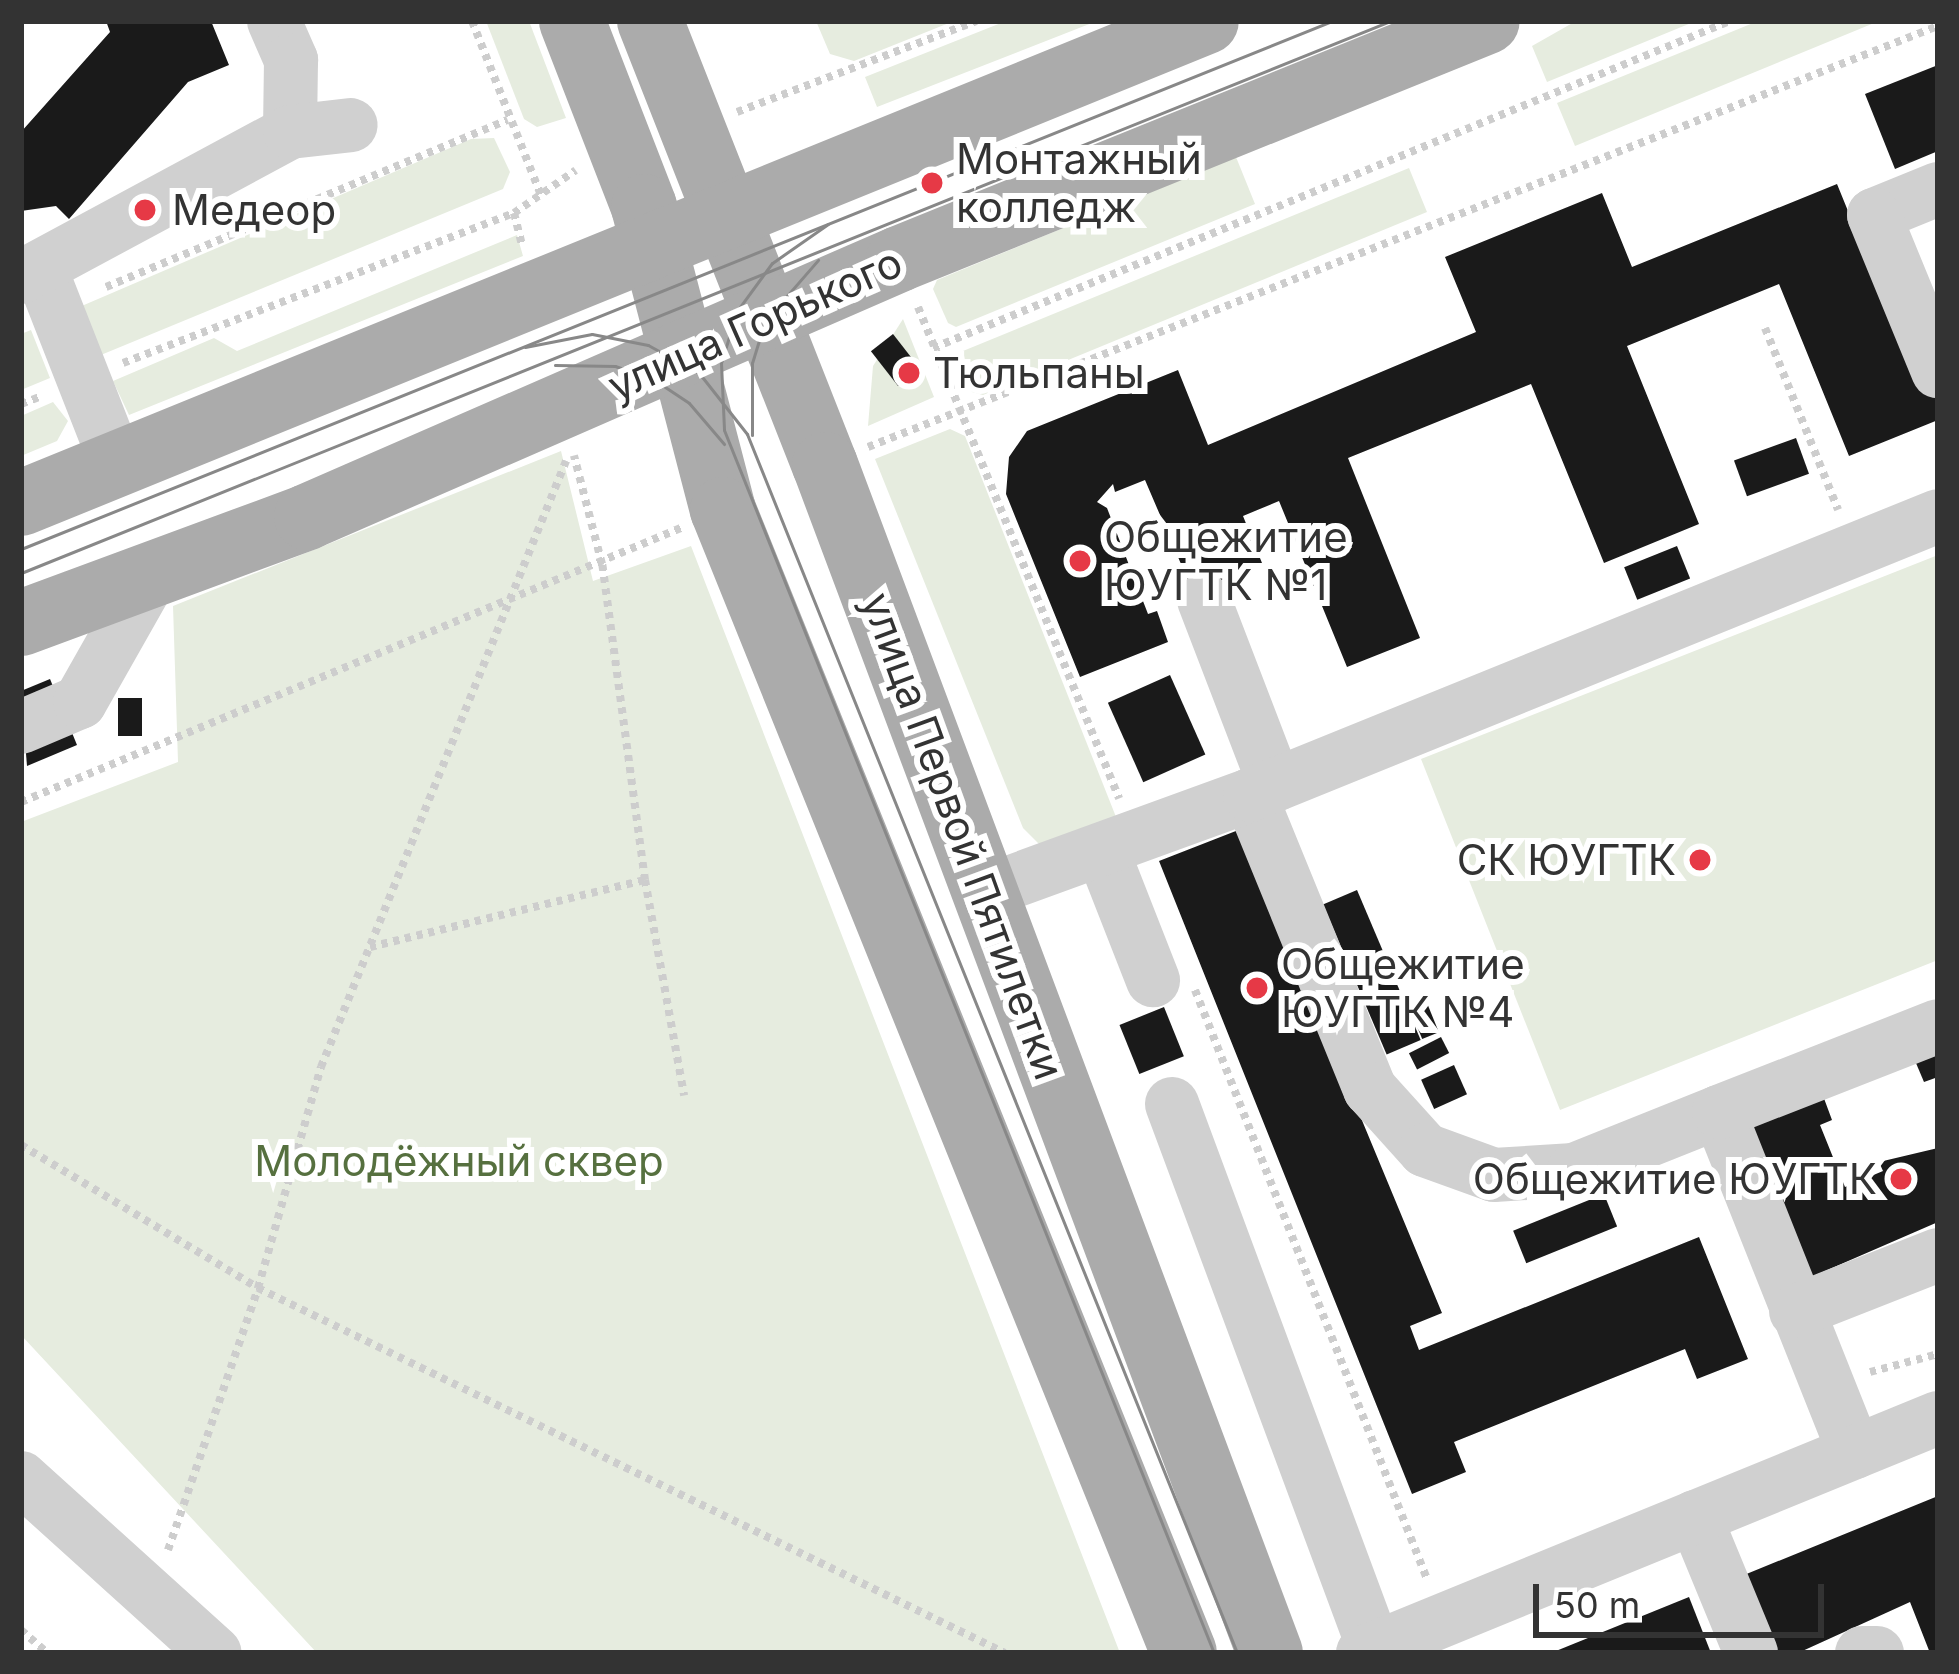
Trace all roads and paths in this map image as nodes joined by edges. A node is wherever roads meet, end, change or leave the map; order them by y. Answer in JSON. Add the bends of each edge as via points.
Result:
{"nodes":[{"id":1,"x":274,"y":21,"type":"edge"},
{"id":2,"x":472,"y":21,"type":"edge"},
{"id":3,"x":572,"y":21,"type":"edge"},
{"id":4,"x":650,"y":21,"type":"edge"},
{"id":5,"x":946,"y":21,"type":"edge"},
{"id":6,"x":976,"y":21,"type":"edge"},
{"id":7,"x":1206,"y":21,"type":"edge"},
{"id":8,"x":1486,"y":21,"type":"edge"},
{"id":9,"x":1730,"y":21,"type":"edge"},
{"id":10,"x":1938,"y":26,"type":"edge"},
{"id":11,"x":957,"y":28,"type":"junction"},
{"id":12,"x":731,"y":114,"type":"dead end"},
{"id":13,"x":508,"y":120,"type":"junction"},
{"id":14,"x":351,"y":125,"type":"dead end"},
{"id":15,"x":290,"y":132,"type":"junction"},
{"id":16,"x":587,"y":162,"type":"dead end"},
{"id":17,"x":1938,"y":189,"type":"edge"},
{"id":18,"x":541,"y":195,"type":"junction"},
{"id":19,"x":514,"y":213,"type":"junction"},
{"id":20,"x":724,"y":215,"type":"junction"},
{"id":21,"x":655,"y":244,"type":"junction"},
{"id":22,"x":525,"y":256,"type":"dead end"},
{"id":23,"x":39,"y":284,"type":"edge"},
{"id":24,"x":765,"y":321,"type":"junction"},
{"id":25,"x":1765,"y":328,"type":"dead end"},
{"id":26,"x":933,"y":348,"type":"dead end"},
{"id":27,"x":679,"y":359,"type":"junction"},
{"id":28,"x":1938,"y":371,"type":"edge"},
{"id":29,"x":83,"y":378,"type":"junction"},
{"id":30,"x":21,"y":404,"type":"edge"},
{"id":31,"x":866,"y":448,"type":"dead end"},
{"id":32,"x":117,"y":464,"type":"junction"},
{"id":33,"x":21,"y":502,"type":"edge"},
{"id":34,"x":1938,"y":516,"type":"edge"},
{"id":35,"x":682,"y":528,"type":"dead end"},
{"id":36,"x":1854,"y":550,"type":"junction"},
{"id":37,"x":602,"y":564,"type":"junction"},
{"id":38,"x":154,"y":571,"type":"junction"},
{"id":39,"x":1204,"y":600,"type":"dead end"},
{"id":40,"x":503,"y":604,"type":"junction"},
{"id":41,"x":21,"y":623,"type":"edge"},
{"id":42,"x":21,"y":727,"type":"edge"},
{"id":43,"x":1262,"y":790,"type":"junction"},
{"id":44,"x":21,"y":802,"type":"edge"},
{"id":45,"x":1102,"y":850,"type":"junction"},
{"id":46,"x":645,"y":880,"type":"junction"},
{"id":47,"x":984,"y":892,"type":"junction"},
{"id":48,"x":370,"y":946,"type":"junction"},
{"id":49,"x":1153,"y":980,"type":"dead end"},
{"id":50,"x":1938,"y":1026,"type":"edge"},
{"id":51,"x":684,"y":1095,"type":"dead end"},
{"id":52,"x":1172,"y":1104,"type":"dead end"},
{"id":53,"x":1719,"y":1112,"type":"junction"},
{"id":54,"x":21,"y":1145,"type":"edge"},
{"id":55,"x":1938,"y":1255,"type":"edge"},
{"id":56,"x":258,"y":1288,"type":"junction"},
{"id":57,"x":1796,"y":1311,"type":"junction"},
{"id":58,"x":1938,"y":1354,"type":"edge"},
{"id":59,"x":1827,"y":1383,"type":"junction"},
{"id":60,"x":1938,"y":1418,"type":"edge"},
{"id":61,"x":1854,"y":1451,"type":"junction"},
{"id":62,"x":21,"y":1478,"type":"edge"},
{"id":63,"x":1695,"y":1517,"type":"junction"},
{"id":64,"x":152,"y":1597,"type":"junction"},
{"id":65,"x":21,"y":1630,"type":"edge"},
{"id":66,"x":1368,"y":1651,"type":"edge"},
{"id":67,"x":47,"y":1653,"type":"edge"},
{"id":68,"x":215,"y":1653,"type":"edge"},
{"id":69,"x":1005,"y":1653,"type":"edge"},
{"id":70,"x":1184,"y":1653,"type":"edge"},
{"id":71,"x":1270,"y":1653,"type":"edge"},
{"id":72,"x":1750,"y":1653,"type":"edge"},
{"id":73,"x":1862,"y":1653,"type":"edge"},
{"id":74,"x":1877,"y":1653,"type":"edge"}],
"edges":[{"from":1,"to":15,"type":"street","via":[[291,60]]},
{"from":2,"to":13,"type":"path"},
{"from":3,"to":21,"type":"main road"},
{"from":4,"to":20,"type":"main road","name":"улица Первой Пятилетки"},
{"from":5,"to":11,"type":"path"},
{"from":6,"to":11,"type":"path"},
{"from":7,"to":20,"type":"main road"},
{"from":8,"to":24,"type":"main road","name":"улица Горького"},
{"from":9,"to":26,"type":"path"},
{"from":10,"to":31,"type":"path"},
{"from":11,"to":12,"type":"path"},
{"from":13,"to":18,"type":"path"},
{"from":13,"to":23,"type":"path"},
{"from":14,"to":15,"type":"street"},
{"from":15,"to":23,"type":"street"},
{"from":16,"to":18,"type":"path"},
{"from":17,"to":28,"type":"street","via":[[1874,214]]},
{"from":18,"to":19,"type":"path"},
{"from":19,"to":22,"type":"path"},
{"from":19,"to":29,"type":"path"},
{"from":20,"to":21,"type":"main road"},
{"from":20,"to":24,"type":"main road","name":"улица Первой Пятилетки"},
{"from":21,"to":27,"type":"main road"},
{"from":21,"to":32,"type":"main road"},
{"from":23,"to":29,"type":"street"},
{"from":24,"to":27,"type":"main road","name":"улица Горького"},
{"from":24,"to":47,"type":"main road","name":"улица Первой Пятилетки"},
{"from":25,"to":36,"type":"path"},
{"from":27,"to":38,"type":"main road","name":"улица Горького","via":[[307,517]]},
{"from":27,"to":70,"type":"main road","via":[[723,510]]},
{"from":29,"to":30,"type":"path"},
{"from":29,"to":32,"type":"street"},
{"from":32,"to":33,"type":"main road"},
{"from":34,"to":36,"type":"street"},
{"from":35,"to":37,"type":"path"},
{"from":36,"to":43,"type":"street"},
{"from":37,"to":40,"type":"path"},
{"from":37,"to":40,"type":"path","via":[[572,449]]},
{"from":37,"to":46,"type":"path"},
{"from":38,"to":41,"type":"main road","name":"улица Горького"},
{"from":38,"to":42,"type":"street","via":[[80,702]]},
{"from":39,"to":43,"type":"street"},
{"from":40,"to":44,"type":"path"},
{"from":40,"to":48,"type":"path"},
{"from":43,"to":45,"type":"street"},
{"from":43,"to":53,"type":"street","via":[[1370,1089],[1425,1150],[1494,1175],[1574,1170]]},
{"from":45,"to":47,"type":"street"},
{"from":45,"to":49,"type":"street"},
{"from":46,"to":48,"type":"path"},
{"from":46,"to":51,"type":"path"},
{"from":47,"to":71,"type":"main road","name":"улица Первой Пятилетки"},
{"from":48,"to":56,"type":"path","via":[[321,1067]]},
{"from":50,"to":53,"type":"street"},
{"from":52,"to":66,"type":"street"},
{"from":53,"to":57,"type":"street"},
{"from":54,"to":56,"type":"path"},
{"from":55,"to":57,"type":"street"},
{"from":56,"to":64,"type":"path"},
{"from":56,"to":69,"type":"path"},
{"from":57,"to":59,"type":"street"},
{"from":58,"to":59,"type":"path"},
{"from":59,"to":61,"type":"street"},
{"from":60,"to":61,"type":"street"},
{"from":61,"to":63,"type":"street"},
{"from":62,"to":64,"type":"street"},
{"from":63,"to":66,"type":"street"},
{"from":63,"to":72,"type":"street"},
{"from":64,"to":68,"type":"street"},
{"from":65,"to":67,"type":"path"},
{"from":73,"to":74,"type":"street"}]}
